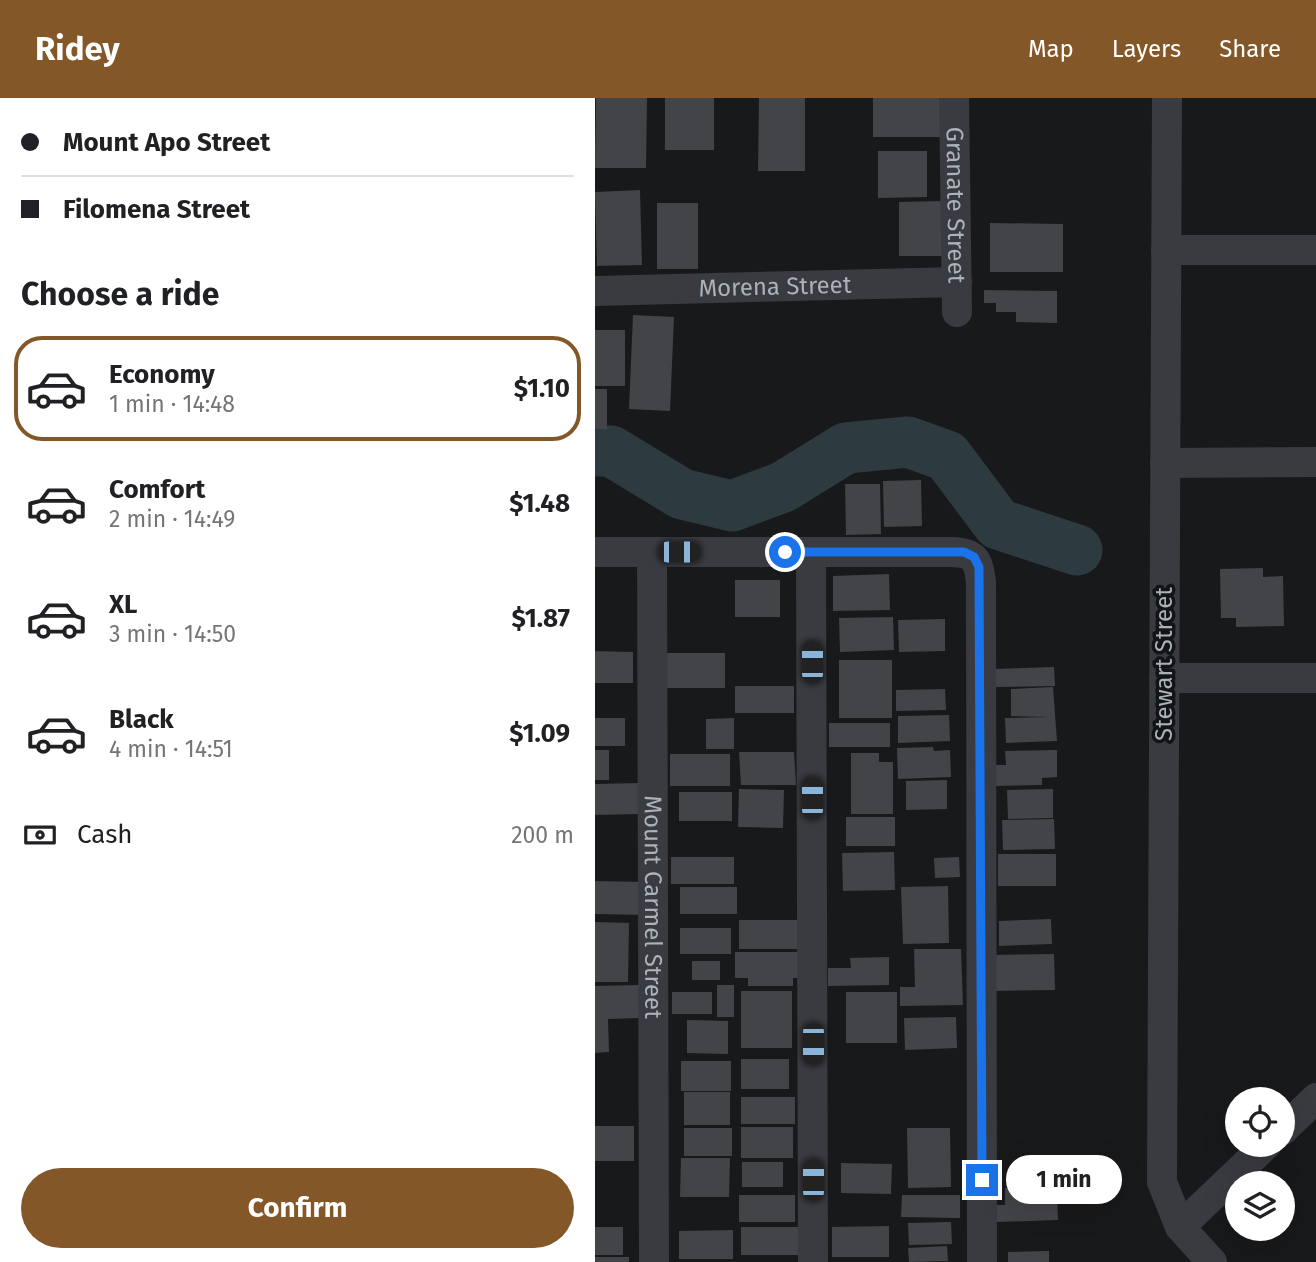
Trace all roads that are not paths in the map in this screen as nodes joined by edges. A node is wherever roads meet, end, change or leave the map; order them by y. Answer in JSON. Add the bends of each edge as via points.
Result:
{"nodes":[{"id":1,"x":954,"y":98,"type":"edge"},
{"id":2,"x":1167,"y":98,"type":"edge"},
{"id":3,"x":1166,"y":250,"type":"junction"},
{"id":4,"x":1316,"y":250,"type":"edge"},
{"id":5,"x":957,"y":282,"type":"junction"},
{"id":6,"x":595,"y":291,"type":"edge"},
{"id":7,"x":957,"y":312,"type":"dead end"},
{"id":8,"x":1316,"y":462,"type":"edge"},
{"id":9,"x":1165,"y":463,"type":"junction"},
{"id":10,"x":595,"y":552,"type":"edge"},
{"id":11,"x":652,"y":552,"type":"junction"},
{"id":12,"x":811,"y":552,"type":"junction"},
{"id":13,"x":1164,"y":678,"type":"junction"},
{"id":14,"x":1316,"y":678,"type":"edge"},
{"id":15,"x":1316,"y":1098,"type":"edge"},
{"id":16,"x":1295,"y":1118,"type":"edge"},
{"id":17,"x":1254,"y":1157,"type":"edge"},
{"id":18,"x":1180,"y":1227,"type":"junction"},
{"id":19,"x":655,"y":1262,"type":"edge"},
{"id":20,"x":813,"y":1262,"type":"edge"},
{"id":21,"x":982,"y":1262,"type":"edge"},
{"id":22,"x":1212,"y":1262,"type":"edge"}],
"edges":[{"from":1,"to":5,"type":"street","name":"Granate Street"},
{"from":2,"to":3,"type":"street","name":"Stewart Street"},
{"from":3,"to":4,"type":"street"},
{"from":3,"to":9,"type":"street","name":"Stewart Street"},
{"from":5,"to":6,"type":"street","name":"Morena Street"},
{"from":5,"to":7,"type":"street","name":"Granate Street"},
{"from":8,"to":9,"type":"street"},
{"from":9,"to":13,"type":"street","name":"Stewart Street"},
{"from":10,"to":11,"type":"street"},
{"from":11,"to":12,"type":"street"},
{"from":11,"to":19,"type":"street","name":"Mount Carmel Street"},
{"from":12,"to":20,"type":"street"},
{"from":12,"to":21,"type":"street","via":[[964,552],[974,557],[979,567]]},
{"from":13,"to":14,"type":"street"},
{"from":13,"to":18,"type":"street","name":"Stewart Street","via":[[1162,1182]]},
{"from":15,"to":16,"type":"street"},
{"from":17,"to":18,"type":"street"},
{"from":18,"to":22,"type":"street"}]}
